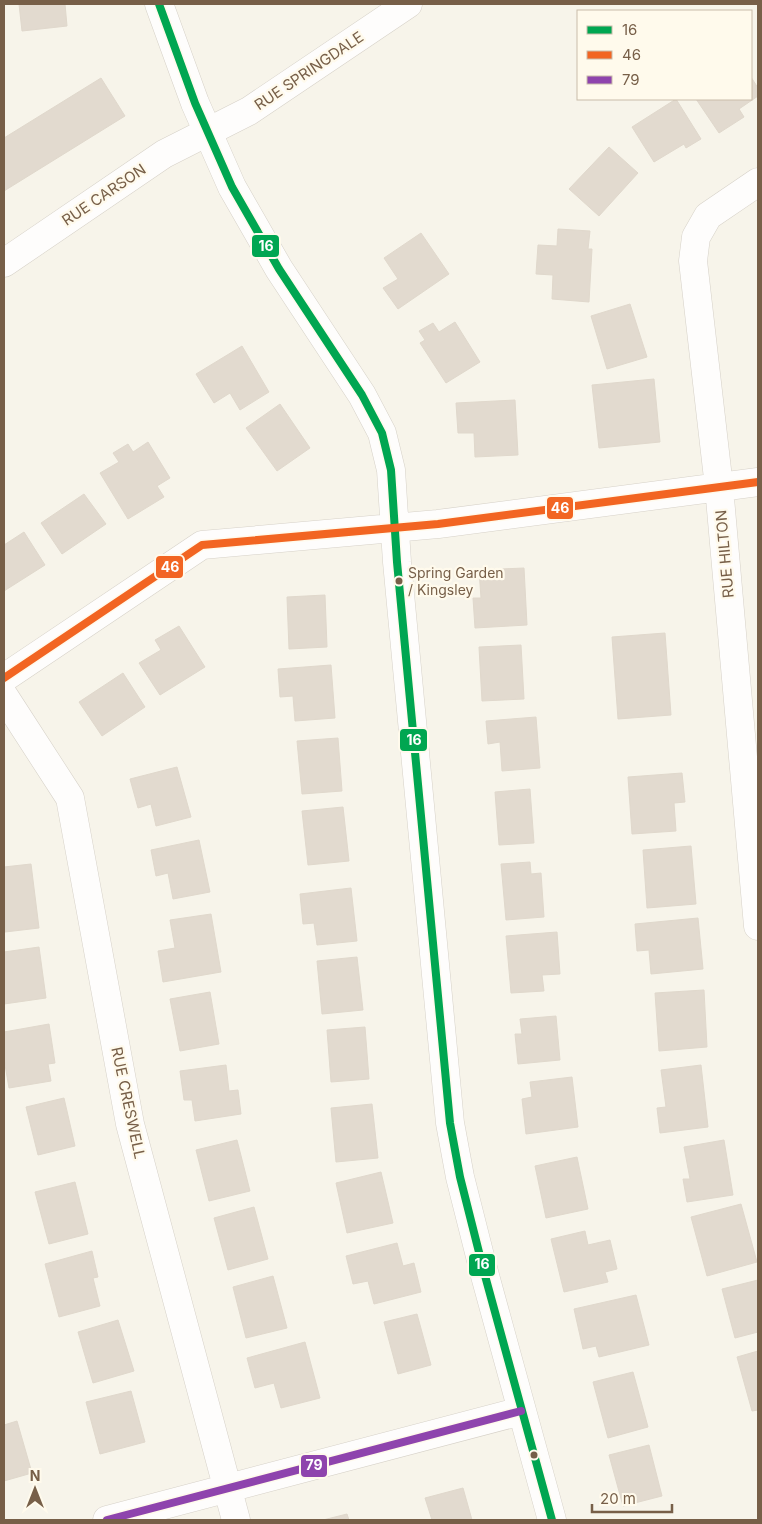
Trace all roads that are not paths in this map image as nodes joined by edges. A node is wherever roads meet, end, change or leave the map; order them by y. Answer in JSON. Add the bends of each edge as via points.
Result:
{"nodes":[{"id":1,"x":159,"y":4,"type":"edge"},
{"id":2,"x":408,"y":4,"type":"edge"},
{"id":3,"x":207,"y":132,"type":"junction"},
{"id":4,"x":758,"y":182,"type":"edge"},
{"id":5,"x":4,"y":263,"type":"edge"},
{"id":6,"x":758,"y":482,"type":"edge"},
{"id":7,"x":719,"y":487,"type":"junction"},
{"id":8,"x":394,"y":528,"type":"junction"},
{"id":9,"x":4,"y":678,"type":"edge"},
{"id":10,"x":4,"y":696,"type":"edge"},
{"id":11,"x":758,"y":926,"type":"edge"},
{"id":12,"x":521,"y":1411,"type":"junction"},
{"id":13,"x":229,"y":1489,"type":"junction"},
{"id":14,"x":107,"y":1520,"type":"edge"},
{"id":15,"x":236,"y":1520,"type":"edge"},
{"id":16,"x":552,"y":1520,"type":"edge"}],
"edges":[{"from":1,"to":3,"type":"street"},
{"from":2,"to":3,"type":"street","name":"RUE SPRINGDALE","via":[[249,110]]},
{"from":3,"to":5,"type":"street","name":"RUE CARSON","via":[[164,154]]},
{"from":3,"to":8,"type":"street","via":[[256,230],[376,420],[386,444],[391,470]]},
{"from":4,"to":7,"type":"street","name":"RUE HILTON","via":[[708,216],[696,237],[693,261]]},
{"from":6,"to":7,"type":"street"},
{"from":7,"to":8,"type":"street"},
{"from":7,"to":11,"type":"street","name":"RUE HILTON"},
{"from":8,"to":9,"type":"street","via":[[202,545]]},
{"from":8,"to":12,"type":"street","via":[[450,1123],[466,1200]]},
{"from":10,"to":13,"type":"street","name":"RUE CRESWELL","via":[[70,798],[130,1124]]},
{"from":12,"to":13,"type":"street"},
{"from":12,"to":16,"type":"street"},
{"from":13,"to":14,"type":"street"},
{"from":13,"to":15,"type":"street","name":"RUE CRESWELL"}]}
